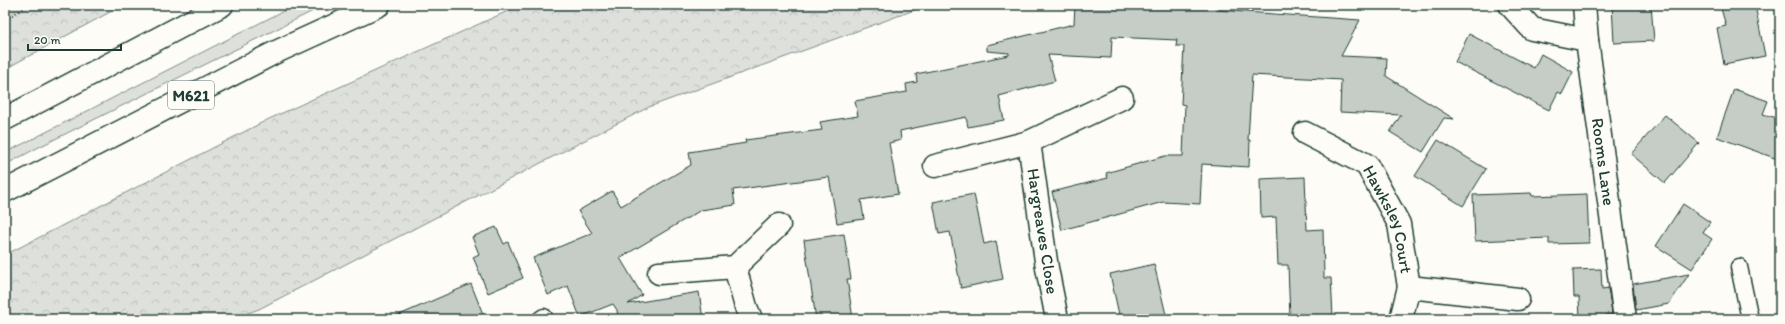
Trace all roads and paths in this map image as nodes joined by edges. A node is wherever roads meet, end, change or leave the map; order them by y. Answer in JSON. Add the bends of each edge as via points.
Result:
{"nodes":[{"id":1,"x":30,"y":5,"type":"edge"},
{"id":2,"x":222,"y":5,"type":"edge"},
{"id":3,"x":379,"y":5,"type":"edge"},
{"id":4,"x":1510,"y":5,"type":"edge"},
{"id":5,"x":1584,"y":5,"type":"edge"},
{"id":6,"x":5,"y":20,"type":"edge"},
{"id":7,"x":1587,"y":40,"type":"junction"},
{"id":8,"x":1122,"y":98,"type":"dead end"},
{"id":9,"x":5,"y":119,"type":"edge"},
{"id":10,"x":1306,"y":133,"type":"dead end"},
{"id":11,"x":1029,"y":142,"type":"junction"},
{"id":12,"x":934,"y":166,"type":"dead end"},
{"id":13,"x":5,"y":191,"type":"edge"},
{"id":14,"x":779,"y":225,"type":"dead end"},
{"id":15,"x":735,"y":267,"type":"junction"},
{"id":16,"x":1739,"y":267,"type":"dead end"},
{"id":17,"x":659,"y":273,"type":"dead end"},
{"id":18,"x":1409,"y":287,"type":"junction"},
{"id":19,"x":1518,"y":299,"type":"dead end"},
{"id":20,"x":751,"y":319,"type":"edge"},
{"id":21,"x":1057,"y":319,"type":"edge"},
{"id":22,"x":1401,"y":319,"type":"edge"},
{"id":23,"x":1625,"y":319,"type":"edge"},
{"id":24,"x":1750,"y":319,"type":"edge"}],
"edges":[{"from":1,"to":6,"type":"path"},
{"from":2,"to":9,"type":"main road"},
{"from":3,"to":13,"type":"main road","number":"M621","via":[[276,52]]},
{"from":4,"to":7,"type":"main road","via":[[1532,29]]},
{"from":5,"to":7,"type":"main road","name":"Rooms Lane"},
{"from":7,"to":23,"type":"main road","name":"Rooms Lane"},
{"from":8,"to":11,"type":"main road","name":"Hargreaves Close"},
{"from":10,"to":18,"type":"main road","name":"Hawksley Court","via":[[1367,165],[1399,224]]},
{"from":11,"to":12,"type":"main road","name":"Hargreaves Close"},
{"from":11,"to":21,"type":"main road","name":"Hargreaves Close","via":[[1046,268]]},
{"from":14,"to":15,"type":"main road"},
{"from":15,"to":17,"type":"main road"},
{"from":15,"to":20,"type":"main road"},
{"from":16,"to":24,"type":"lane"},
{"from":18,"to":19,"type":"main road"},
{"from":18,"to":22,"type":"main road","name":"Hawksley Court"}]}
